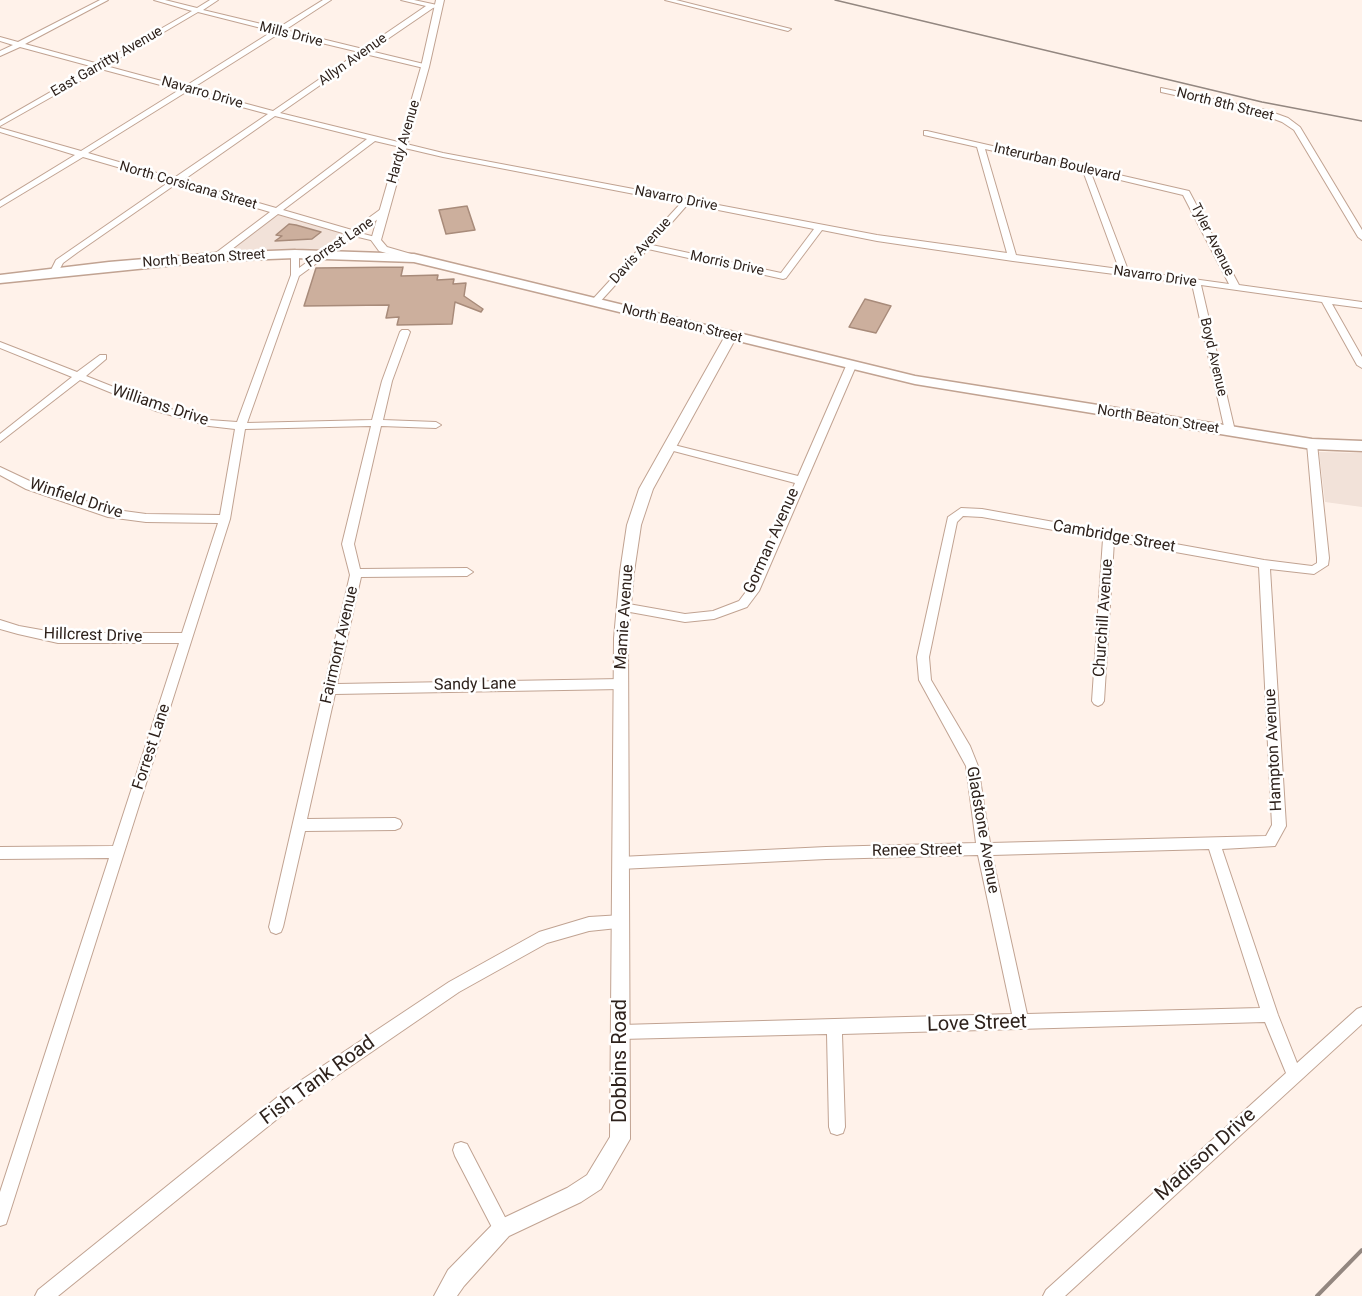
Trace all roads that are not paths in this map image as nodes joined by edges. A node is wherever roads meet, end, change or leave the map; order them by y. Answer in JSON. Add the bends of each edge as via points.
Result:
{"nodes":[{"id":1,"x":105,"y":0,"type":"edge"},
{"id":2,"x":157,"y":0,"type":"edge"},
{"id":3,"x":214,"y":0,"type":"edge"},
{"id":4,"x":328,"y":0,"type":"edge"},
{"id":5,"x":404,"y":0,"type":"edge"},
{"id":6,"x":668,"y":0,"type":"edge"},
{"id":7,"x":437,"y":4,"type":"edge"},
{"id":8,"x":197,"y":10,"type":"junction"},
{"id":9,"x":788,"y":29,"type":"dead end"},
{"id":10,"x":278,"y":31,"type":"junction"},
{"id":11,"x":0,"y":39,"type":"edge"},
{"id":12,"x":19,"y":44,"type":"junction"},
{"id":13,"x":364,"y":53,"type":"junction"},
{"id":14,"x":0,"y":54,"type":"edge"},
{"id":15,"x":101,"y":66,"type":"junction"},
{"id":16,"x":425,"y":67,"type":"junction"},
{"id":17,"x":186,"y":89,"type":"junction"},
{"id":18,"x":1164,"y":90,"type":"dead end"},
{"id":19,"x":275,"y":114,"type":"junction"},
{"id":20,"x":0,"y":124,"type":"edge"},
{"id":21,"x":0,"y":130,"type":"edge"},
{"id":22,"x":927,"y":133,"type":"dead end"},
{"id":23,"x":372,"y":138,"type":"junction"},
{"id":24,"x":402,"y":146,"type":"junction"},
{"id":25,"x":980,"y":146,"type":"junction"},
{"id":26,"x":82,"y":154,"type":"junction"},
{"id":27,"x":1086,"y":170,"type":"junction"},
{"id":28,"x":176,"y":182,"type":"junction"},
{"id":29,"x":1186,"y":193,"type":"joint"},
{"id":30,"x":687,"y":201,"type":"junction"},
{"id":31,"x":0,"y":205,"type":"edge"},
{"id":32,"x":384,"y":211,"type":"junction"},
{"id":33,"x":275,"y":212,"type":"junction"},
{"id":34,"x":820,"y":227,"type":"junction"},
{"id":35,"x":353,"y":234,"type":"junction"},
{"id":36,"x":1362,"y":237,"type":"edge"},
{"id":37,"x":376,"y":240,"type":"junction"},
{"id":38,"x":645,"y":246,"type":"junction"},
{"id":39,"x":295,"y":254,"type":"junction"},
{"id":40,"x":321,"y":254,"type":"junction"},
{"id":41,"x":216,"y":257,"type":"junction"},
{"id":42,"x":414,"y":258,"type":"junction"},
{"id":43,"x":1013,"y":258,"type":"junction"},
{"id":44,"x":54,"y":272,"type":"junction"},
{"id":45,"x":1125,"y":273,"type":"junction"},
{"id":46,"x":296,"y":275,"type":"junction"},
{"id":47,"x":0,"y":279,"type":"edge"},
{"id":48,"x":1196,"y":282,"type":"junction"},
{"id":49,"x":1236,"y":288,"type":"junction"},
{"id":50,"x":1324,"y":300,"type":"junction"},
{"id":51,"x":595,"y":302,"type":"junction"},
{"id":52,"x":1362,"y":306,"type":"edge"},
{"id":53,"x":405,"y":332,"type":"dead end"},
{"id":54,"x":731,"y":336,"type":"junction"},
{"id":55,"x":0,"y":345,"type":"edge"},
{"id":56,"x":103,"y":357,"type":"dead end"},
{"id":57,"x":1362,"y":365,"type":"edge"},
{"id":58,"x":851,"y":366,"type":"junction"},
{"id":59,"x":77,"y":377,"type":"junction"},
{"id":60,"x":378,"y":423,"type":"junction"},
{"id":61,"x":436,"y":425,"type":"dead end"},
{"id":62,"x":241,"y":426,"type":"junction"},
{"id":63,"x":1230,"y":431,"type":"junction"},
{"id":64,"x":0,"y":439,"type":"edge"},
{"id":65,"x":1311,"y":444,"type":"junction"},
{"id":66,"x":1362,"y":446,"type":"edge"},
{"id":67,"x":670,"y":447,"type":"junction"},
{"id":68,"x":0,"y":471,"type":"edge"},
{"id":69,"x":799,"y":480,"type":"junction"},
{"id":70,"x":964,"y":512,"type":"joint"},
{"id":71,"x":225,"y":519,"type":"junction"},
{"id":72,"x":1109,"y":536,"type":"junction"},
{"id":73,"x":1263,"y":564,"type":"junction"},
{"id":74,"x":467,"y":572,"type":"dead end"},
{"id":75,"x":355,"y":573,"type":"junction"},
{"id":76,"x":623,"y":607,"type":"junction"},
{"id":77,"x":0,"y":624,"type":"edge"},
{"id":78,"x":188,"y":638,"type":"junction"},
{"id":79,"x":621,"y":684,"type":"junction"},
{"id":80,"x":330,"y":688,"type":"junction"},
{"id":81,"x":1098,"y":701,"type":"dead end"},
{"id":82,"x":395,"y":824,"type":"dead end"},
{"id":83,"x":299,"y":825,"type":"junction"},
{"id":84,"x":1214,"y":845,"type":"junction"},
{"id":85,"x":984,"y":849,"type":"junction"},
{"id":86,"x":118,"y":852,"type":"junction"},
{"id":87,"x":0,"y":853,"type":"edge"},
{"id":88,"x":620,"y":863,"type":"junction"},
{"id":89,"x":622,"y":922,"type":"junction"},
{"id":90,"x":276,"y":927,"type":"dead end"},
{"id":91,"x":1362,"y":1014,"type":"edge"},
{"id":92,"x":1270,"y":1015,"type":"junction"},
{"id":93,"x":1021,"y":1023,"type":"junction"},
{"id":94,"x":834,"y":1028,"type":"junction"},
{"id":95,"x":621,"y":1032,"type":"junction"},
{"id":96,"x":1294,"y":1074,"type":"junction"},
{"id":97,"x":837,"y":1127,"type":"dead end"},
{"id":98,"x":461,"y":1149,"type":"dead end"},
{"id":99,"x":0,"y":1218,"type":"edge"},
{"id":100,"x":502,"y":1228,"type":"junction"},
{"id":101,"x":44,"y":1296,"type":"edge"},
{"id":102,"x":445,"y":1296,"type":"edge"},
{"id":103,"x":1052,"y":1296,"type":"edge"}],
"edges":[{"from":1,"to":12,"type":"street"},
{"from":2,"to":8,"type":"street","name":"Mills Drive"},
{"from":3,"to":8,"type":"street","name":"East Garritty Avenue"},
{"from":4,"to":10,"type":"street"},
{"from":5,"to":7,"type":"street"},
{"from":6,"to":9,"type":"street"},
{"from":7,"to":13,"type":"street","name":"Allyn Avenue"},
{"from":7,"to":16,"type":"street","name":"Hardy Avenue"},
{"from":8,"to":10,"type":"street","name":"Mills Drive"},
{"from":8,"to":15,"type":"street","name":"East Garritty Avenue"},
{"from":10,"to":13,"type":"street","name":"Mills Drive"},
{"from":10,"to":17,"type":"street"},
{"from":11,"to":12,"type":"street","name":"Navarro Drive"},
{"from":12,"to":14,"type":"street"},
{"from":12,"to":15,"type":"street","name":"Navarro Drive"},
{"from":13,"to":16,"type":"street","name":"Mills Drive"},
{"from":13,"to":19,"type":"street","name":"Allyn Avenue"},
{"from":15,"to":17,"type":"street","name":"Navarro Drive"},
{"from":15,"to":20,"type":"street","name":"East Garritty Avenue"},
{"from":16,"to":24,"type":"street","name":"Hardy Avenue"},
{"from":17,"to":19,"type":"street","name":"Navarro Drive"},
{"from":17,"to":26,"type":"street"},
{"from":18,"to":36,"type":"street","name":"North 8th Street","via":[[1285,120],[1297,129]]},
{"from":19,"to":23,"type":"street","name":"Navarro Drive"},
{"from":19,"to":28,"type":"street","name":"Allyn Avenue"},
{"from":21,"to":26,"type":"street","name":"North Corsicana Street"},
{"from":22,"to":25,"type":"street","name":"Interurban Boulevard"},
{"from":23,"to":24,"type":"street","name":"Navarro Drive"},
{"from":23,"to":33,"type":"street"},
{"from":24,"to":30,"type":"street","name":"Navarro Drive"},
{"from":24,"to":32,"type":"street","name":"Hardy Avenue"},
{"from":25,"to":27,"type":"street","name":"Interurban Boulevard"},
{"from":25,"to":43,"type":"street"},
{"from":26,"to":28,"type":"street","name":"North Corsicana Street"},
{"from":26,"to":31,"type":"street"},
{"from":27,"to":29,"type":"street","name":"Interurban Boulevard"},
{"from":27,"to":45,"type":"street"},
{"from":28,"to":33,"type":"street","name":"North Corsicana Street"},
{"from":28,"to":44,"type":"street","name":"Allyn Avenue","via":[[59,262]]},
{"from":29,"to":49,"type":"street","name":"Tyler Avenue"},
{"from":30,"to":34,"type":"street","name":"Navarro Drive"},
{"from":30,"to":38,"type":"street","name":"Davis Avenue"},
{"from":32,"to":35,"type":"street","name":"Forrest Lane"},
{"from":32,"to":37,"type":"street","name":"Hardy Avenue"},
{"from":33,"to":35,"type":"street","name":"North Corsicana Street"},
{"from":33,"to":41,"type":"street"},
{"from":34,"to":38,"type":"street","name":"Morris Drive","via":[[783,276]]},
{"from":34,"to":43,"type":"street","name":"Navarro Drive"},
{"from":35,"to":37,"type":"street","name":"North Corsicana Street"},
{"from":35,"to":40,"type":"street","name":"Forrest Lane"},
{"from":37,"to":42,"type":"street","via":[[383,249]]},
{"from":38,"to":51,"type":"street","name":"Davis Avenue"},
{"from":39,"to":40,"type":"main road","name":"North Beaton Street"},
{"from":39,"to":41,"type":"main road","name":"North Beaton Street"},
{"from":39,"to":46,"type":"street","name":"Forrest Lane"},
{"from":40,"to":42,"type":"main road","name":"North Beaton Street"},
{"from":40,"to":46,"type":"street","name":"Forrest Lane"},
{"from":41,"to":44,"type":"main road","name":"North Beaton Street"},
{"from":42,"to":51,"type":"main road","name":"North Beaton Street"},
{"from":43,"to":45,"type":"street","name":"Navarro Drive"},
{"from":44,"to":47,"type":"main road","name":"North Beaton Street"},
{"from":45,"to":48,"type":"street","name":"Navarro Drive"},
{"from":46,"to":62,"type":"street","name":"Forrest Lane"},
{"from":48,"to":49,"type":"street","name":"Navarro Drive"},
{"from":48,"to":63,"type":"street","name":"Boyd Avenue"},
{"from":49,"to":50,"type":"street","name":"Navarro Drive"},
{"from":50,"to":52,"type":"street","name":"Navarro Drive"},
{"from":50,"to":57,"type":"street"},
{"from":51,"to":54,"type":"main road","name":"North Beaton Street"},
{"from":53,"to":60,"type":"street","name":"Fairmont Avenue","via":[[387,381]]},
{"from":54,"to":58,"type":"main road","name":"North Beaton Street"},
{"from":54,"to":67,"type":"street","name":"Mamie Avenue"},
{"from":55,"to":59,"type":"street","name":"Williams Drive"},
{"from":56,"to":59,"type":"street"},
{"from":58,"to":63,"type":"main road","name":"North Beaton Street","via":[[1002,395]]},
{"from":58,"to":69,"type":"street","name":"Gorman Avenue"},
{"from":59,"to":62,"type":"street","name":"Williams Drive","via":[[183,416]]},
{"from":59,"to":64,"type":"street"},
{"from":60,"to":61,"type":"street","name":"Williams Drive"},
{"from":60,"to":62,"type":"street","name":"Williams Drive"},
{"from":60,"to":75,"type":"street","name":"Fairmont Avenue","via":[[348,544]]},
{"from":62,"to":71,"type":"street","name":"Forrest Lane"},
{"from":63,"to":65,"type":"main road","name":"North Beaton Street"},
{"from":65,"to":66,"type":"main road","name":"North Beaton Street"},
{"from":65,"to":73,"type":"street","name":"Cambridge Street","via":[[1322,565],[1305,571]]},
{"from":67,"to":69,"type":"street"},
{"from":67,"to":76,"type":"street","name":"Mamie Avenue","via":[[634,525]]},
{"from":68,"to":71,"type":"street","name":"Winfield Drive","via":[[30,486],[108,513],[146,518]]},
{"from":69,"to":76,"type":"street","name":"Gorman Avenue","via":[[753,591],[743,604],[714,615],[685,618]]},
{"from":70,"to":72,"type":"street","name":"Cambridge Street"},
{"from":70,"to":85,"type":"street","name":"Gladstone Avenue","via":[[952,520],[923,657],[925,680],[972,766]]},
{"from":71,"to":78,"type":"street","name":"Forrest Lane"},
{"from":72,"to":73,"type":"street","name":"Cambridge Street"},
{"from":72,"to":81,"type":"street","name":"Churchill Avenue"},
{"from":73,"to":84,"type":"street","name":"Hampton Avenue","via":[[1279,826],[1270,842]]},
{"from":74,"to":75,"type":"street"},
{"from":75,"to":80,"type":"street","name":"Fairmont Avenue"},
{"from":76,"to":79,"type":"street","name":"Mamie Avenue"},
{"from":77,"to":78,"type":"street","name":"Hillcrest Drive","via":[[58,638]]},
{"from":78,"to":86,"type":"street","name":"Forrest Lane"},
{"from":79,"to":80,"type":"street","name":"Sandy Lane"},
{"from":79,"to":88,"type":"street","name":"Mamie Avenue"},
{"from":80,"to":83,"type":"street","name":"Fairmont Avenue"},
{"from":82,"to":83,"type":"street"},
{"from":83,"to":90,"type":"street","name":"Fairmont Avenue"},
{"from":84,"to":85,"type":"street","name":"Renee Street"},
{"from":84,"to":92,"type":"street"},
{"from":85,"to":88,"type":"street","name":"Renee Street"},
{"from":85,"to":93,"type":"street","name":"Gladstone Avenue"},
{"from":86,"to":87,"type":"street"},
{"from":86,"to":99,"type":"street","name":"Forrest Lane"},
{"from":88,"to":89,"type":"street","name":"Mamie Avenue"},
{"from":89,"to":95,"type":"street","name":"Dobbins Road"},
{"from":89,"to":101,"type":"street","name":"Fish Tank Road","via":[[589,924],[544,937],[454,987],[298,1092]]},
{"from":91,"to":96,"type":"street","name":"Madison Drive"},
{"from":92,"to":93,"type":"street","name":"Love Street"},
{"from":92,"to":96,"type":"street"},
{"from":93,"to":94,"type":"street","name":"Love Street"},
{"from":94,"to":95,"type":"street","name":"Love Street"},
{"from":94,"to":97,"type":"street"},
{"from":95,"to":100,"type":"street","name":"Dobbins Road","via":[[622,1123],[620,1139],[611,1157],[594,1182]]},
{"from":96,"to":103,"type":"street","name":"Madison Drive"},
{"from":98,"to":100,"type":"street"},
{"from":100,"to":102,"type":"street","name":"Dobbins Road","via":[[456,1278]]}]}
